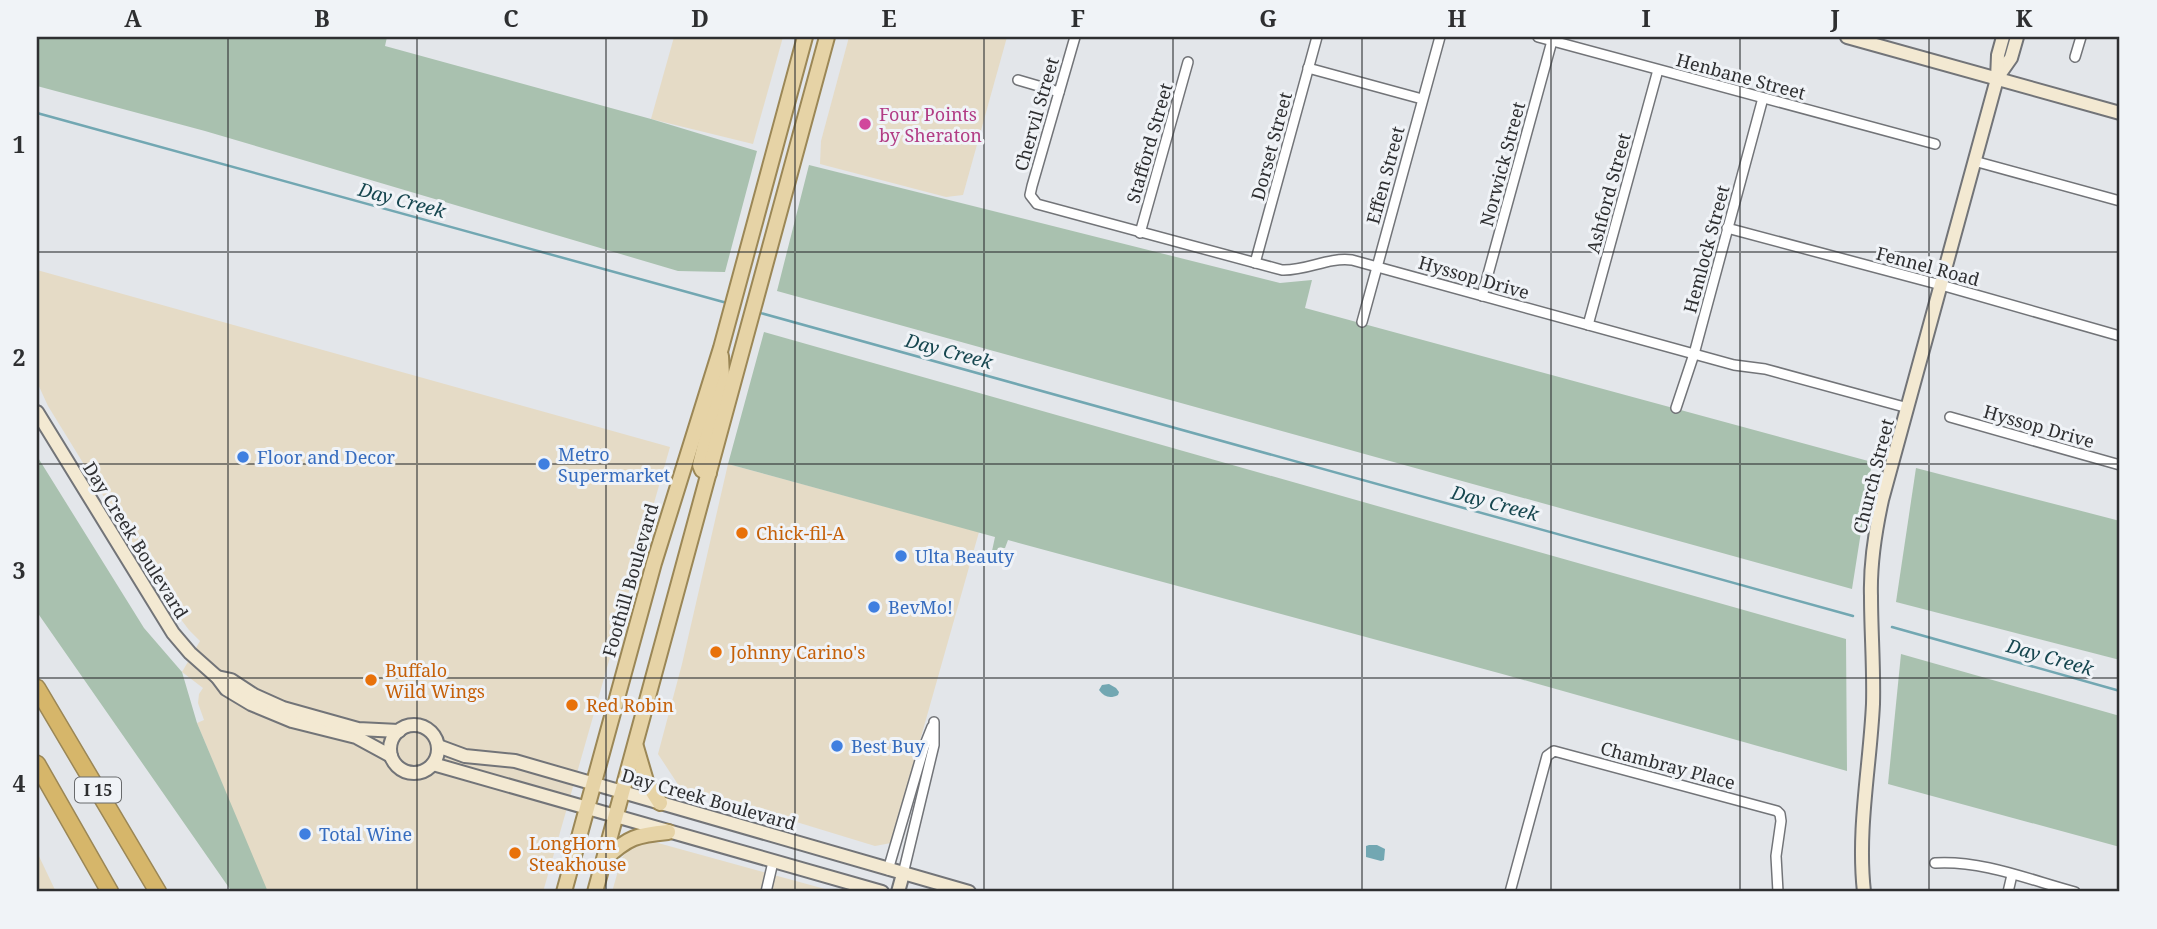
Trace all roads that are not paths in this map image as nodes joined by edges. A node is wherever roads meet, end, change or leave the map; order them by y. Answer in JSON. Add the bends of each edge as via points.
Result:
{"nodes":[{"id":1,"x":805,"y":37,"type":"edge"},
{"id":2,"x":827,"y":37,"type":"edge"},
{"id":3,"x":1074,"y":37,"type":"edge"},
{"id":4,"x":1317,"y":37,"type":"edge"},
{"id":5,"x":1440,"y":37,"type":"edge"},
{"id":6,"x":1538,"y":37,"type":"edge"},
{"id":7,"x":1847,"y":37,"type":"edge"},
{"id":8,"x":2003,"y":37,"type":"edge"},
{"id":9,"x":2017,"y":37,"type":"edge"},
{"id":10,"x":2081,"y":37,"type":"edge"},
{"id":11,"x":1552,"y":41,"type":"junction"},
{"id":12,"x":2075,"y":57,"type":"dead end"},
{"id":13,"x":1188,"y":62,"type":"dead end"},
{"id":14,"x":1308,"y":68,"type":"junction"},
{"id":15,"x":1658,"y":70,"type":"junction"},
{"id":16,"x":1997,"y":79,"type":"junction"},
{"id":17,"x":1018,"y":80,"type":"dead end"},
{"id":18,"x":1059,"y":92,"type":"junction"},
{"id":19,"x":1763,"y":98,"type":"junction"},
{"id":20,"x":1422,"y":99,"type":"junction"},
{"id":21,"x":2120,"y":113,"type":"edge"},
{"id":22,"x":1935,"y":144,"type":"dead end"},
{"id":23,"x":1974,"y":161,"type":"junction"},
{"id":24,"x":1032,"y":200,"type":"joint"},
{"id":25,"x":2120,"y":201,"type":"edge"},
{"id":26,"x":1727,"y":228,"type":"junction"},
{"id":27,"x":1140,"y":233,"type":"junction"},
{"id":28,"x":1255,"y":263,"type":"junction"},
{"id":29,"x":1377,"y":266,"type":"junction"},
{"id":30,"x":1941,"y":285,"type":"junction"},
{"id":31,"x":1482,"y":296,"type":"junction"},
{"id":32,"x":1362,"y":322,"type":"dead end"},
{"id":33,"x":1588,"y":325,"type":"junction"},
{"id":34,"x":2120,"y":336,"type":"edge"},
{"id":35,"x":720,"y":348,"type":"junction"},
{"id":36,"x":1694,"y":354,"type":"junction"},
{"id":37,"x":1676,"y":408,"type":"dead end"},
{"id":38,"x":1908,"y":408,"type":"junction"},
{"id":39,"x":37,"y":412,"type":"edge"},
{"id":40,"x":1950,"y":416,"type":"dead end"},
{"id":41,"x":2120,"y":465,"type":"edge"},
{"id":42,"x":709,"y":473,"type":"junction"},
{"id":43,"x":217,"y":677,"type":"junction"},
{"id":44,"x":37,"y":688,"type":"edge"},
{"id":45,"x":399,"y":731,"type":"junction"},
{"id":46,"x":438,"y":746,"type":"junction"},
{"id":47,"x":635,"y":746,"type":"junction"},
{"id":48,"x":391,"y":756,"type":"junction"},
{"id":49,"x":37,"y":764,"type":"edge"},
{"id":50,"x":433,"y":764,"type":"junction"},
{"id":51,"x":593,"y":785,"type":"junction"},
{"id":52,"x":622,"y":792,"type":"junction"},
{"id":53,"x":660,"y":803,"type":"junction"},
{"id":54,"x":587,"y":808,"type":"junction"},
{"id":55,"x":616,"y":817,"type":"junction"},
{"id":56,"x":668,"y":832,"type":"junction"},
{"id":57,"x":135,"y":852,"type":"junction"},
{"id":58,"x":604,"y":860,"type":"junction"},
{"id":59,"x":774,"y":862,"type":"junction"},
{"id":60,"x":1935,"y":863,"type":"dead end"},
{"id":61,"x":888,"y":870,"type":"junction"},
{"id":62,"x":903,"y":874,"type":"junction"},
{"id":63,"x":2012,"y":875,"type":"junction"},
{"id":64,"x":826,"y":877,"type":"junction"},
{"id":65,"x":110,"y":892,"type":"edge"},
{"id":66,"x":158,"y":892,"type":"edge"},
{"id":67,"x":167,"y":892,"type":"edge"},
{"id":68,"x":564,"y":892,"type":"edge"},
{"id":69,"x":595,"y":892,"type":"edge"},
{"id":70,"x":766,"y":892,"type":"edge"},
{"id":71,"x":846,"y":892,"type":"edge"},
{"id":72,"x":882,"y":892,"type":"edge"},
{"id":73,"x":898,"y":892,"type":"edge"},
{"id":74,"x":969,"y":892,"type":"edge"},
{"id":75,"x":1510,"y":892,"type":"edge"},
{"id":76,"x":1778,"y":892,"type":"edge"},
{"id":77,"x":1864,"y":892,"type":"edge"},
{"id":78,"x":2008,"y":892,"type":"edge"},
{"id":79,"x":2075,"y":892,"type":"edge"}],
"edges":[{"from":1,"to":35,"type":"main road","name":"Foothill Boulevard"},
{"from":2,"to":42,"type":"main road"},
{"from":3,"to":18,"type":"street","name":"Chervil Street"},
{"from":4,"to":14,"type":"street","name":"Dorset Street"},
{"from":5,"to":20,"type":"street","name":"Effen Street"},
{"from":6,"to":11,"type":"street","name":"Henbane Street"},
{"from":7,"to":16,"type":"main road"},
{"from":8,"to":16,"type":"main road","name":"Church Street"},
{"from":9,"to":16,"type":"main road","name":"Church Street","via":[[2011,58]]},
{"from":10,"to":12,"type":"street"},
{"from":11,"to":15,"type":"street","name":"Henbane Street"},
{"from":11,"to":31,"type":"street","name":"Norwick Street"},
{"from":13,"to":27,"type":"street","name":"Stafford Street"},
{"from":14,"to":20,"type":"street"},
{"from":14,"to":28,"type":"street","name":"Dorset Street"},
{"from":15,"to":19,"type":"street","name":"Henbane Street"},
{"from":15,"to":33,"type":"street","name":"Ashford Street"},
{"from":16,"to":21,"type":"main road"},
{"from":16,"to":23,"type":"main road","name":"Church Street"},
{"from":17,"to":18,"type":"street"},
{"from":18,"to":24,"type":"street","name":"Chervil Street"},
{"from":19,"to":22,"type":"street","name":"Henbane Street"},
{"from":19,"to":26,"type":"street","name":"Hemlock Street"},
{"from":20,"to":29,"type":"street","name":"Effen Street"},
{"from":23,"to":25,"type":"street"},
{"from":23,"to":30,"type":"main road","name":"Church Street"},
{"from":24,"to":27,"type":"street","name":"Hyssop Drive"},
{"from":26,"to":30,"type":"street","name":"Fennel Road"},
{"from":26,"to":36,"type":"street","name":"Hemlock Street"},
{"from":27,"to":28,"type":"street","name":"Hyssop Drive"},
{"from":28,"to":29,"type":"street","name":"Hyssop Drive","via":[[1292,271],[1335,258]]},
{"from":29,"to":31,"type":"street","name":"Hyssop Drive"},
{"from":29,"to":32,"type":"street","name":"Effen Street"},
{"from":30,"to":34,"type":"street","name":"Fennel Road"},
{"from":30,"to":38,"type":"main road","name":"Church Street"},
{"from":31,"to":33,"type":"street","name":"Hyssop Drive"},
{"from":33,"to":36,"type":"street","name":"Hyssop Drive"},
{"from":35,"to":42,"type":"main road","via":[[722,376],[700,465]]},
{"from":35,"to":51,"type":"main road","name":"Foothill Boulevard"},
{"from":36,"to":37,"type":"street","name":"Hemlock Street"},
{"from":36,"to":38,"type":"street","name":"Hyssop Drive"},
{"from":38,"to":77,"type":"main road","name":"Church Street","via":[[1882,500],[1872,561],[1873,706],[1861,842]]},
{"from":39,"to":43,"type":"main road","name":"Day Creek Boulevard","via":[[173,633]]},
{"from":40,"to":41,"type":"street","name":"Hyssop Drive"},
{"from":42,"to":47,"type":"main road"},
{"from":43,"to":45,"type":"main road","name":"Day Creek Boulevard","via":[[283,708],[358,729]]},
{"from":43,"to":48,"type":"main road","name":"Day Creek Boulevard","via":[[226,689],[266,711],[356,737]]},
{"from":44,"to":57,"type":"highway","number":"I 15"},
{"from":45,"to":46,"type":"main road","via":[[422,727],[433,734]]},
{"from":45,"to":48,"type":"main road","via":[[391,742]]},
{"from":46,"to":50,"type":"main road"},
{"from":46,"to":51,"type":"main road","name":"Day Creek Boulevard","via":[[465,757],[515,761]]},
{"from":47,"to":52,"type":"main road"},
{"from":47,"to":53,"type":"main road","via":[[646,781]]},
{"from":48,"to":50,"type":"main road","via":[[398,767],[412,773]]},
{"from":49,"to":65,"type":"highway","number":"I 15"},
{"from":50,"to":54,"type":"main road"},
{"from":51,"to":52,"type":"main road","name":"Day Creek Boulevard"},
{"from":51,"to":54,"type":"main road","name":"Foothill Boulevard"},
{"from":52,"to":53,"type":"main road","name":"Day Creek Boulevard"},
{"from":52,"to":55,"type":"main road"},
{"from":53,"to":61,"type":"main road","name":"Day Creek Boulevard"},
{"from":54,"to":55,"type":"main road"},
{"from":54,"to":68,"type":"main road","name":"Foothill Boulevard"},
{"from":55,"to":56,"type":"main road"},
{"from":55,"to":58,"type":"main road"},
{"from":56,"to":58,"type":"main road","via":[[639,835]]},
{"from":56,"to":59,"type":"main road"},
{"from":57,"to":66,"type":"highway","number":"I 15"},
{"from":57,"to":67,"type":"highway"},
{"from":58,"to":69,"type":"main road"},
{"from":59,"to":64,"type":"main road"},
{"from":59,"to":70,"type":"street"},
{"from":60,"to":63,"type":"street","via":[[1952,862]]},
{"from":61,"to":62,"type":"main road","name":"Day Creek Boulevard"},
{"from":61,"to":62,"type":"street","via":[[934,722],[934,745]]},
{"from":61,"to":72,"type":"main road"},
{"from":62,"to":73,"type":"main road"},
{"from":62,"to":74,"type":"main road","name":"Day Creek Boulevard"},
{"from":63,"to":78,"type":"street"},
{"from":63,"to":79,"type":"street"},
{"from":64,"to":71,"type":"main road"},
{"from":64,"to":72,"type":"main road"},
{"from":75,"to":76,"type":"street","name":"Chambray Place","via":[[1547,756],[1554,751],[1777,811],[1781,821],[1776,856]]}]}
